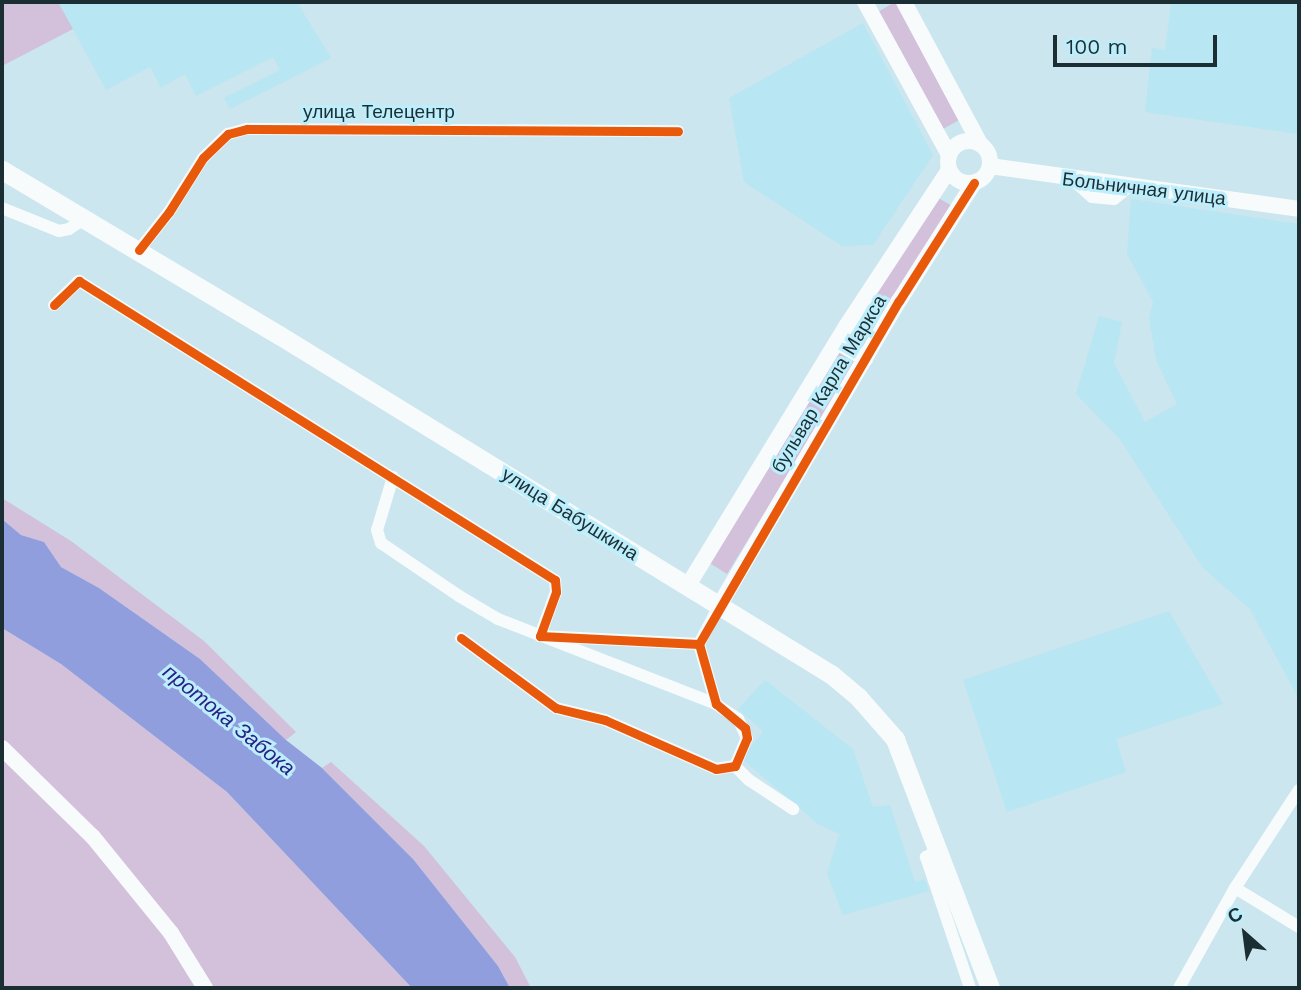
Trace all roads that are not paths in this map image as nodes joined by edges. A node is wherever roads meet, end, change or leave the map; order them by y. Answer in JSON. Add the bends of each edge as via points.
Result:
{"nodes":[{"id":1,"x":904,"y":2,"type":"edge"},
{"id":2,"x":871,"y":4,"type":"edge"},
{"id":3,"x":678,"y":131,"type":"dead end"},
{"id":4,"x":980,"y":144,"type":"junction"},
{"id":5,"x":949,"y":163,"type":"junction"},
{"id":6,"x":989,"y":166,"type":"junction"},
{"id":7,"x":2,"y":170,"type":"edge"},
{"id":8,"x":974,"y":183,"type":"junction"},
{"id":9,"x":2,"y":208,"type":"edge"},
{"id":10,"x":1299,"y":209,"type":"edge"},
{"id":11,"x":84,"y":219,"type":"junction"},
{"id":12,"x":139,"y":250,"type":"junction"},
{"id":13,"x":54,"y":305,"type":"dead end"},
{"id":14,"x":837,"y":342,"type":"junction"},
{"id":15,"x":865,"y":359,"type":"junction"},
{"id":16,"x":393,"y":477,"type":"junction"},
{"id":17,"x":687,"y":587,"type":"junction"},
{"id":18,"x":719,"y":606,"type":"junction"},
{"id":19,"x":540,"y":636,"type":"junction"},
{"id":20,"x":461,"y":638,"type":"dead end"},
{"id":21,"x":699,"y":644,"type":"junction"},
{"id":22,"x":716,"y":704,"type":"junction"},
{"id":23,"x":2,"y":748,"type":"edge"},
{"id":24,"x":734,"y":766,"type":"junction"},
{"id":25,"x":1299,"y":790,"type":"edge"},
{"id":26,"x":793,"y":809,"type":"dead end"},
{"id":27,"x":939,"y":849,"type":"junction"},
{"id":28,"x":1235,"y":888,"type":"junction"},
{"id":29,"x":1299,"y":926,"type":"edge"},
{"id":30,"x":205,"y":988,"type":"edge"},
{"id":31,"x":970,"y":988,"type":"edge"},
{"id":32,"x":990,"y":988,"type":"edge"},
{"id":33,"x":1179,"y":988,"type":"edge"}],
"edges":[{"from":1,"to":4,"type":"street"},
{"from":2,"to":5,"type":"street"},
{"from":3,"to":12,"type":"street","name":"улица Телецентр","via":[[247,129],[228,134],[203,158]]},
{"from":4,"to":5,"type":"street","via":[[962,142]]},
{"from":4,"to":6,"type":"street","via":[[988,154]]},
{"from":5,"to":8,"type":"street","via":[[957,180]]},
{"from":5,"to":14,"type":"street","name":"бульвар Карла Маркса"},
{"from":6,"to":8,"type":"street","via":[[984,177]]},
{"from":6,"to":10,"type":"street","name":"Больничная улица"},
{"from":7,"to":11,"type":"main road","name":"улица Бабушкина"},
{"from":8,"to":15,"type":"street","name":"бульвар Карла Маркса"},
{"from":9,"to":11,"type":"street","via":[[58,231]]},
{"from":11,"to":12,"type":"main road","name":"улица Бабушкина"},
{"from":12,"to":17,"type":"main road","name":"улица Бабушкина"},
{"from":13,"to":16,"type":"street","via":[[79,281]]},
{"from":14,"to":15,"type":"street"},
{"from":14,"to":17,"type":"street","name":"бульвар Карла Маркса"},
{"from":15,"to":18,"type":"street","name":"бульвар Карла Маркса"},
{"from":16,"to":19,"type":"street","via":[[555,580],[556,592]]},
{"from":16,"to":19,"type":"street","via":[[377,530],[381,543],[459,596]]},
{"from":17,"to":18,"type":"main road","name":"улица Бабушкина"},
{"from":18,"to":21,"type":"street"},
{"from":18,"to":27,"type":"main road","name":"улица Бабушкина","via":[[832,675],[884,723],[904,757]]},
{"from":19,"to":21,"type":"street"},
{"from":19,"to":22,"type":"street"},
{"from":20,"to":24,"type":"street","via":[[556,708],[605,720],[716,769]]},
{"from":21,"to":22,"type":"street"},
{"from":22,"to":24,"type":"street","via":[[745,728],[747,738]]},
{"from":23,"to":30,"type":"street","via":[[93,837],[171,933]]},
{"from":24,"to":26,"type":"street"},
{"from":25,"to":28,"type":"street"},
{"from":27,"to":31,"type":"street","via":[[926,858]]},
{"from":27,"to":32,"type":"main road","name":"улица Бабушкина"},
{"from":28,"to":29,"type":"street"},
{"from":28,"to":33,"type":"street"}]}
